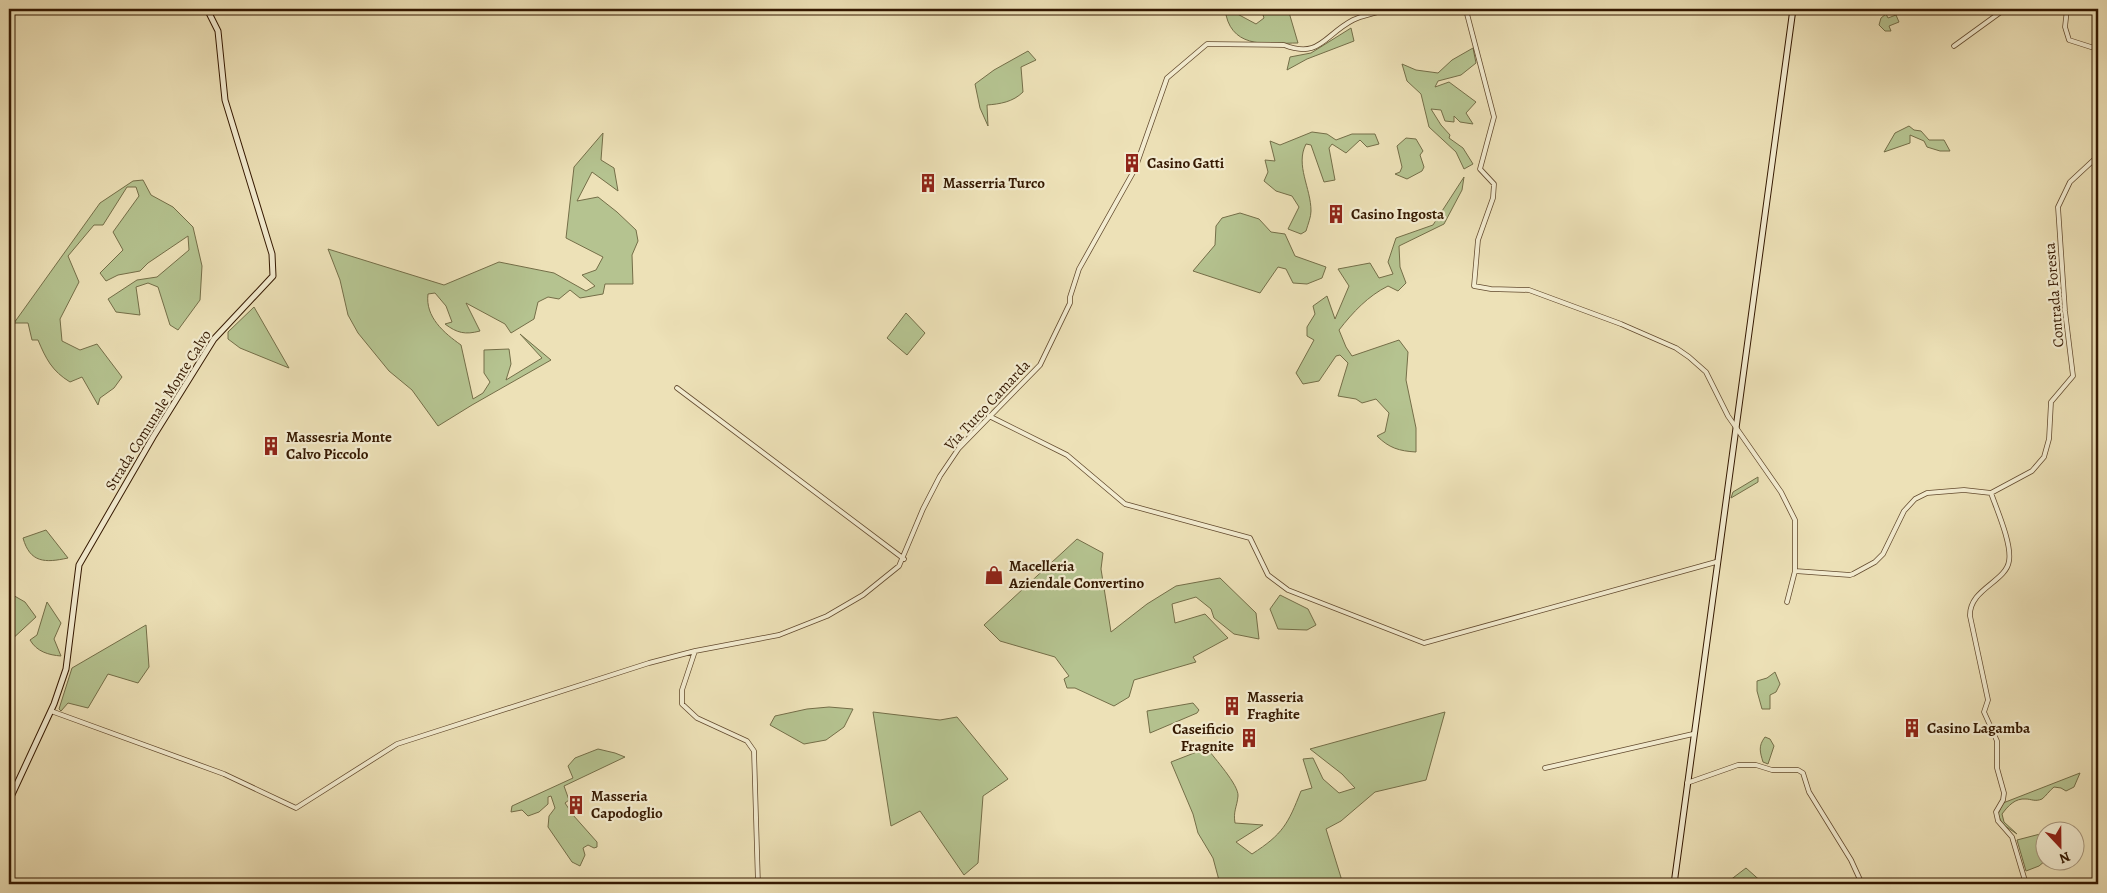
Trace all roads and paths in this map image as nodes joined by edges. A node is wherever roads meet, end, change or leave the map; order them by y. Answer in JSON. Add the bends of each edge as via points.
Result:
{"nodes":[{"id":1,"x":207,"y":9,"type":"edge"},
{"id":2,"x":1386,"y":9,"type":"edge"},
{"id":3,"x":1463,"y":9,"type":"edge"},
{"id":4,"x":1793,"y":9,"type":"edge"},
{"id":5,"x":2005,"y":9,"type":"edge"},
{"id":6,"x":2067,"y":9,"type":"edge"},
{"id":7,"x":1954,"y":46,"type":"dead end"},
{"id":8,"x":2098,"y":58,"type":"edge"},
{"id":9,"x":2098,"y":156,"type":"edge"},
{"id":10,"x":677,"y":388,"type":"dead end"},
{"id":11,"x":989,"y":416,"type":"junction"},
{"id":12,"x":1736,"y":426,"type":"junction"},
{"id":13,"x":1991,"y":493,"type":"junction"},
{"id":14,"x":904,"y":559,"type":"junction"},
{"id":15,"x":1716,"y":562,"type":"junction"},
{"id":16,"x":1795,"y":571,"type":"junction"},
{"id":17,"x":1787,"y":602,"type":"dead end"},
{"id":18,"x":694,"y":651,"type":"junction"},
{"id":19,"x":51,"y":710,"type":"junction"},
{"id":20,"x":1693,"y":734,"type":"junction"},
{"id":21,"x":1545,"y":768,"type":"dead end"},
{"id":22,"x":1687,"y":783,"type":"junction"},
{"id":23,"x":9,"y":801,"type":"edge"},
{"id":24,"x":758,"y":884,"type":"edge"},
{"id":25,"x":1674,"y":884,"type":"edge"},
{"id":26,"x":1862,"y":884,"type":"edge"},
{"id":27,"x":2026,"y":884,"type":"edge"}],
"edges":[{"from":1,"to":19,"type":"main road","name":"Strada Comunale Monte Calvo","via":[[218,31],[225,100],[272,254],[273,276],[214,339],[79,565],[66,669]]},
{"from":2,"to":11,"type":"street","name":"Via Turco Camarda","via":[[1352,21],[1310,50],[1296,50],[1284,45],[1207,44],[1171,73],[1162,86],[1135,169],[1080,269],[1070,303],[1040,365]]},
{"from":3,"to":12,"type":"street","via":[[1466,10],[1494,117],[1480,169],[1494,184],[1478,240],[1474,286],[1529,290],[1676,348],[1706,372]]},
{"from":4,"to":12,"type":"main road"},
{"from":5,"to":7,"type":"street"},
{"from":6,"to":8,"type":"street","via":[[2065,27],[2069,40],[2094,48]]},
{"from":9,"to":13,"type":"street","name":"Contrada Foresta","via":[[2070,182],[2058,207],[2073,376],[2051,402],[2050,439],[2044,457],[2032,471]]},
{"from":10,"to":14,"type":"street"},
{"from":11,"to":14,"type":"street","name":"Via Turco Camarda","via":[[959,448],[932,489]]},
{"from":11,"to":15,"type":"street","via":[[1068,455],[1125,504],[1250,538],[1268,575],[1288,590],[1424,643]]},
{"from":12,"to":15,"type":"main road"},
{"from":12,"to":16,"type":"street","via":[[1781,492],[1795,520]]},
{"from":13,"to":16,"type":"street","via":[[1964,490],[1927,494],[1915,499],[1904,511],[1883,554],[1850,575]]},
{"from":13,"to":27,"type":"street","via":[[2003,525],[2009,561],[2003,573],[1979,594],[1970,616],[1988,700],[1984,712],[1997,741],[1997,768],[2004,793],[2004,800],[1996,812],[1998,821],[2012,837]]},
{"from":14,"to":18,"type":"street","name":"Via Turco Camarda","via":[[863,595],[827,616],[779,635]]},
{"from":15,"to":20,"type":"main road"},
{"from":16,"to":17,"type":"street"},
{"from":18,"to":19,"type":"street","name":"Via Turco Camarda","via":[[397,744],[296,808],[224,774]]},
{"from":18,"to":24,"type":"street","via":[[682,690],[682,704],[697,718],[747,741],[754,751]]},
{"from":19,"to":23,"type":"main road","name":"Strada Comunale Monte Calvo"},
{"from":20,"to":21,"type":"street"},
{"from":20,"to":22,"type":"main road"},
{"from":22,"to":25,"type":"main road"},
{"from":22,"to":26,"type":"street","via":[[1738,765],[1798,770],[1803,773],[1810,792],[1852,860]]}]}
